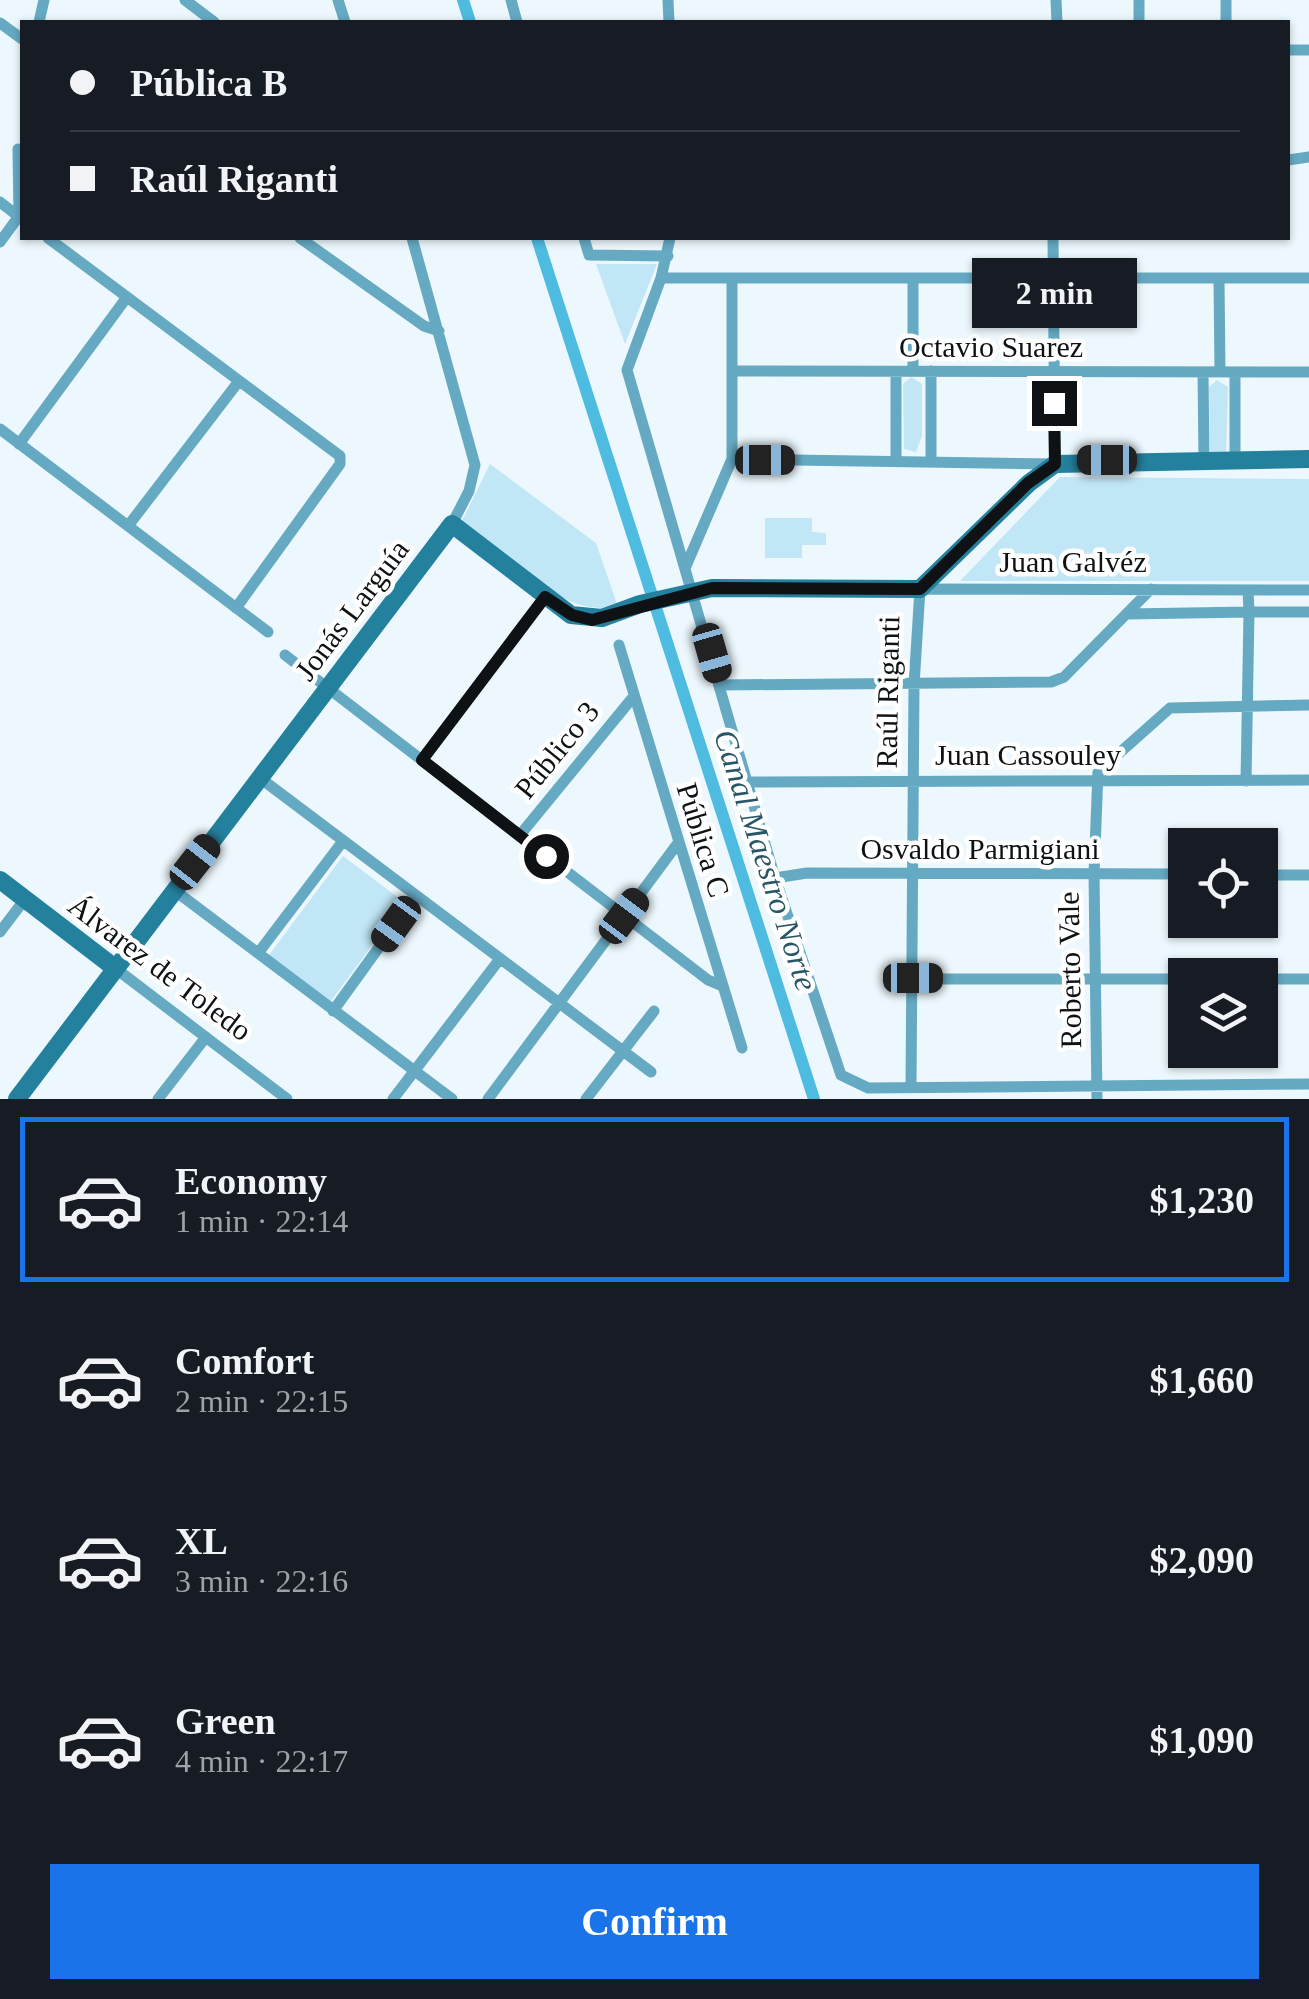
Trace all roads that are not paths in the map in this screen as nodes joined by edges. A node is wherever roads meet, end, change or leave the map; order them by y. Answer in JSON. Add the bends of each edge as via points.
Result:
{"nodes":[{"id":1,"x":185,"y":0,"type":"edge"},
{"id":2,"x":211,"y":20,"type":"edge"},
{"id":3,"x":18,"y":149,"type":"dead end"},
{"id":4,"x":20,"y":194,"type":"edge"},
{"id":5,"x":20,"y":218,"type":"edge"},
{"id":6,"x":51,"y":240,"type":"edge"},
{"id":7,"x":303,"y":240,"type":"edge"},
{"id":8,"x":413,"y":240,"type":"edge"},
{"id":9,"x":585,"y":240,"type":"edge"},
{"id":10,"x":670,"y":240,"type":"edge"},
{"id":11,"x":1054,"y":240,"type":"edge"},
{"id":12,"x":0,"y":242,"type":"edge"},
{"id":13,"x":668,"y":256,"type":"junction"},
{"id":14,"x":662,"y":278,"type":"junction"},
{"id":15,"x":732,"y":278,"type":"junction"},
{"id":16,"x":1054,"y":278,"type":"junction"},
{"id":17,"x":1309,"y":278,"type":"edge"},
{"id":18,"x":912,"y":279,"type":"junction"},
{"id":19,"x":1219,"y":279,"type":"junction"},
{"id":20,"x":127,"y":297,"type":"junction"},
{"id":21,"x":439,"y":331,"type":"junction"},
{"id":22,"x":732,"y":371,"type":"junction"},
{"id":23,"x":912,"y":371,"type":"junction"},
{"id":24,"x":896,"y":372,"type":"junction"},
{"id":25,"x":931,"y":372,"type":"junction"},
{"id":26,"x":1054,"y":372,"type":"junction"},
{"id":27,"x":1203,"y":372,"type":"junction"},
{"id":28,"x":1220,"y":372,"type":"junction"},
{"id":29,"x":1235,"y":372,"type":"junction"},
{"id":30,"x":1309,"y":372,"type":"edge"},
{"id":31,"x":240,"y":381,"type":"junction"},
{"id":32,"x":0,"y":430,"type":"edge"},
{"id":33,"x":19,"y":444,"type":"junction"},
{"id":34,"x":732,"y":459,"type":"junction"},
{"id":35,"x":1235,"y":459,"type":"junction"},
{"id":36,"x":1309,"y":459,"type":"edge"},
{"id":37,"x":896,"y":460,"type":"junction"},
{"id":38,"x":1204,"y":460,"type":"junction"},
{"id":39,"x":931,"y":461,"type":"junction"},
{"id":40,"x":1055,"y":464,"type":"junction"},
{"id":41,"x":452,"y":524,"type":"junction"},
{"id":42,"x":128,"y":526,"type":"junction"},
{"id":43,"x":686,"y":566,"type":"junction"},
{"id":44,"x":920,"y":589,"type":"junction"},
{"id":45,"x":693,"y":590,"type":"junction"},
{"id":46,"x":1150,"y":590,"type":"junction"},
{"id":47,"x":1248,"y":590,"type":"junction"},
{"id":48,"x":1309,"y":590,"type":"edge"},
{"id":49,"x":545,"y":597,"type":"junction"},
{"id":50,"x":236,"y":608,"type":"junction"},
{"id":51,"x":1249,"y":612,"type":"junction"},
{"id":52,"x":1309,"y":612,"type":"edge"},
{"id":53,"x":1127,"y":614,"type":"junction"},
{"id":54,"x":268,"y":632,"type":"dead end"},
{"id":55,"x":619,"y":646,"type":"dead end"},
{"id":56,"x":285,"y":655,"type":"dead end"},
{"id":57,"x":721,"y":684,"type":"junction"},
{"id":58,"x":914,"y":684,"type":"junction"},
{"id":59,"x":328,"y":687,"type":"junction"},
{"id":60,"x":634,"y":696,"type":"junction"},
{"id":61,"x":1309,"y":704,"type":"edge"},
{"id":62,"x":1248,"y":705,"type":"junction"},
{"id":63,"x":422,"y":760,"type":"junction"},
{"id":64,"x":260,"y":778,"type":"junction"},
{"id":65,"x":1095,"y":780,"type":"junction"},
{"id":66,"x":1309,"y":780,"type":"edge"},
{"id":67,"x":914,"y":781,"type":"junction"},
{"id":68,"x":1246,"y":781,"type":"junction"},
{"id":69,"x":748,"y":782,"type":"junction"},
{"id":70,"x":520,"y":836,"type":"junction"},
{"id":71,"x":343,"y":840,"type":"junction"},
{"id":72,"x":678,"y":843,"type":"junction"},
{"id":73,"x":915,"y":874,"type":"junction"},
{"id":74,"x":1094,"y":874,"type":"junction"},
{"id":75,"x":1168,"y":874,"type":"edge"},
{"id":76,"x":1278,"y":874,"type":"edge"},
{"id":77,"x":1309,"y":875,"type":"edge"},
{"id":78,"x":776,"y":878,"type":"junction"},
{"id":79,"x":0,"y":880,"type":"edge"},
{"id":80,"x":174,"y":890,"type":"junction"},
{"id":81,"x":416,"y":896,"type":"junction"},
{"id":82,"x":25,"y":899,"type":"junction"},
{"id":83,"x":624,"y":916,"type":"junction"},
{"id":84,"x":0,"y":932,"type":"edge"},
{"id":85,"x":259,"y":952,"type":"junction"},
{"id":86,"x":499,"y":960,"type":"junction"},
{"id":87,"x":115,"y":968,"type":"junction"},
{"id":88,"x":913,"y":978,"type":"junction"},
{"id":89,"x":1096,"y":979,"type":"junction"},
{"id":90,"x":1168,"y":979,"type":"edge"},
{"id":91,"x":1278,"y":979,"type":"edge"},
{"id":92,"x":1309,"y":980,"type":"edge"},
{"id":93,"x":720,"y":985,"type":"junction"},
{"id":94,"x":560,"y":1006,"type":"junction"},
{"id":95,"x":333,"y":1010,"type":"junction"},
{"id":96,"x":654,"y":1011,"type":"dead end"},
{"id":97,"x":206,"y":1036,"type":"junction"},
{"id":98,"x":742,"y":1048,"type":"dead end"},
{"id":99,"x":622,"y":1050,"type":"junction"},
{"id":100,"x":413,"y":1072,"type":"junction"},
{"id":101,"x":651,"y":1072,"type":"dead end"},
{"id":102,"x":1096,"y":1084,"type":"junction"},
{"id":103,"x":1186,"y":1084,"type":"junction"},
{"id":104,"x":1309,"y":1084,"type":"edge"},
{"id":105,"x":911,"y":1087,"type":"junction"},
{"id":106,"x":16,"y":1099,"type":"edge"},
{"id":107,"x":158,"y":1099,"type":"edge"},
{"id":108,"x":287,"y":1099,"type":"edge"},
{"id":109,"x":393,"y":1099,"type":"edge"},
{"id":110,"x":452,"y":1099,"type":"edge"},
{"id":111,"x":488,"y":1099,"type":"edge"},
{"id":112,"x":586,"y":1099,"type":"edge"},
{"id":113,"x":1096,"y":1099,"type":"edge"},
{"id":114,"x":1186,"y":1099,"type":"edge"}],
"edges":[{"from":1,"to":2,"type":"street"},
{"from":3,"to":4,"type":"street"},
{"from":5,"to":12,"type":"street"},
{"from":6,"to":20,"type":"street"},
{"from":7,"to":21,"type":"street"},
{"from":8,"to":21,"type":"street","name":"Jonás Larguía"},
{"from":9,"to":13,"type":"street","via":[[589,255]]},
{"from":10,"to":13,"type":"street"},
{"from":11,"to":16,"type":"street"},
{"from":13,"to":14,"type":"street"},
{"from":14,"to":15,"type":"street"},
{"from":14,"to":43,"type":"street","via":[[628,370]]},
{"from":15,"to":18,"type":"street"},
{"from":15,"to":22,"type":"street"},
{"from":16,"to":18,"type":"street"},
{"from":16,"to":19,"type":"street"},
{"from":16,"to":26,"type":"street"},
{"from":17,"to":19,"type":"street"},
{"from":18,"to":23,"type":"street"},
{"from":19,"to":28,"type":"street"},
{"from":20,"to":31,"type":"street"},
{"from":20,"to":33,"type":"street"},
{"from":21,"to":41,"type":"street","name":"Jonás Larguía","via":[[475,465]]},
{"from":22,"to":24,"type":"street","name":"Octavio Suarez"},
{"from":22,"to":34,"type":"street"},
{"from":23,"to":24,"type":"street","name":"Octavio Suarez"},
{"from":23,"to":25,"type":"street","name":"Octavio Suarez"},
{"from":24,"to":37,"type":"street"},
{"from":25,"to":26,"type":"street","name":"Octavio Suarez"},
{"from":25,"to":39,"type":"street"},
{"from":26,"to":27,"type":"street","name":"Octavio Suarez"},
{"from":26,"to":40,"type":"street"},
{"from":27,"to":28,"type":"street","name":"Octavio Suarez"},
{"from":27,"to":38,"type":"street"},
{"from":28,"to":29,"type":"street","name":"Octavio Suarez"},
{"from":29,"to":30,"type":"street","name":"Octavio Suarez"},
{"from":29,"to":35,"type":"street"},
{"from":31,"to":42,"type":"street"},
{"from":31,"to":50,"type":"street","via":[[334,450],[340,464]]},
{"from":32,"to":33,"type":"street"},
{"from":33,"to":42,"type":"street"},
{"from":34,"to":37,"type":"street"},
{"from":34,"to":43,"type":"street"},
{"from":35,"to":36,"type":"main road"},
{"from":35,"to":38,"type":"main road"},
{"from":37,"to":39,"type":"street"},
{"from":38,"to":40,"type":"main road"},
{"from":39,"to":40,"type":"street"},
{"from":40,"to":44,"type":"main road","name":"Raúl Riganti"},
{"from":41,"to":49,"type":"main road","name":"Juan Galvéz"},
{"from":41,"to":59,"type":"main road","name":"Jonás Larguía"},
{"from":42,"to":50,"type":"street"},
{"from":43,"to":45,"type":"street"},
{"from":44,"to":45,"type":"main road","name":"Juan Galvéz"},
{"from":44,"to":46,"type":"street","name":"Juan Galvéz"},
{"from":44,"to":58,"type":"street","name":"Raúl Riganti"},
{"from":45,"to":49,"type":"main road","name":"Juan Galvéz","via":[[592,620]]},
{"from":45,"to":57,"type":"street"},
{"from":46,"to":47,"type":"street","name":"Juan Galvéz"},
{"from":46,"to":53,"type":"street"},
{"from":47,"to":48,"type":"street","name":"Juan Galvéz"},
{"from":47,"to":51,"type":"street"},
{"from":49,"to":63,"type":"street"},
{"from":50,"to":54,"type":"street"},
{"from":51,"to":52,"type":"street"},
{"from":51,"to":53,"type":"street"},
{"from":51,"to":62,"type":"street"},
{"from":53,"to":58,"type":"street","via":[[1058,680]]},
{"from":55,"to":60,"type":"street","name":"Pública C"},
{"from":56,"to":59,"type":"street"},
{"from":57,"to":58,"type":"street"},
{"from":57,"to":69,"type":"street"},
{"from":58,"to":67,"type":"street","name":"Raúl Riganti"},
{"from":59,"to":63,"type":"street"},
{"from":59,"to":64,"type":"main road","name":"Jonás Larguía"},
{"from":60,"to":70,"type":"street","name":"Público 3"},
{"from":60,"to":72,"type":"street","name":"Pública C"},
{"from":61,"to":62,"type":"street"},
{"from":62,"to":65,"type":"street","via":[[1160,712]]},
{"from":62,"to":68,"type":"street"},
{"from":63,"to":70,"type":"street"},
{"from":64,"to":71,"type":"street"},
{"from":64,"to":80,"type":"main road","name":"Jonás Larguía"},
{"from":65,"to":67,"type":"street","name":"Juan Cassouley"},
{"from":65,"to":68,"type":"street","name":"Juan Cassouley"},
{"from":65,"to":74,"type":"street","name":"Roberto Vale"},
{"from":66,"to":68,"type":"street","name":"Juan Cassouley"},
{"from":67,"to":69,"type":"street","name":"Juan Cassouley"},
{"from":67,"to":73,"type":"street","name":"Raúl Riganti"},
{"from":69,"to":78,"type":"street"},
{"from":70,"to":83,"type":"street"},
{"from":71,"to":81,"type":"street"},
{"from":71,"to":85,"type":"street"},
{"from":72,"to":83,"type":"street"},
{"from":72,"to":93,"type":"street","name":"Pública C"},
{"from":73,"to":74,"type":"street","name":"Osvaldo Parmigiani"},
{"from":73,"to":78,"type":"street","name":"Osvaldo Parmigiani"},
{"from":73,"to":88,"type":"street","name":"Raúl Riganti"},
{"from":74,"to":75,"type":"street","name":"Osvaldo Parmigiani"},
{"from":74,"to":89,"type":"street","name":"Roberto Vale"},
{"from":76,"to":77,"type":"street"},
{"from":78,"to":105,"type":"street","via":[[835,1064],[853,1084]]},
{"from":79,"to":82,"type":"main road","name":"Álvarez de Toledo"},
{"from":80,"to":85,"type":"street"},
{"from":80,"to":87,"type":"main road","name":"Jonás Larguía"},
{"from":81,"to":86,"type":"street"},
{"from":81,"to":95,"type":"street"},
{"from":82,"to":84,"type":"street"},
{"from":82,"to":87,"type":"main road","name":"Álvarez de Toledo"},
{"from":83,"to":93,"type":"street"},
{"from":83,"to":94,"type":"street"},
{"from":85,"to":95,"type":"street"},
{"from":86,"to":94,"type":"street"},
{"from":86,"to":100,"type":"street"},
{"from":87,"to":97,"type":"street","name":"Álvarez de Toledo"},
{"from":87,"to":106,"type":"main road","name":"Jonás Larguía"},
{"from":88,"to":89,"type":"street"},
{"from":88,"to":105,"type":"street","name":"Raúl Riganti"},
{"from":89,"to":90,"type":"street"},
{"from":89,"to":102,"type":"street","name":"Roberto Vale"},
{"from":91,"to":92,"type":"street"},
{"from":93,"to":98,"type":"street","name":"Pública C"},
{"from":94,"to":99,"type":"street"},
{"from":94,"to":111,"type":"street"},
{"from":95,"to":100,"type":"street"},
{"from":96,"to":99,"type":"street"},
{"from":97,"to":107,"type":"street"},
{"from":97,"to":108,"type":"street","name":"Álvarez de Toledo"},
{"from":99,"to":101,"type":"street"},
{"from":99,"to":112,"type":"street"},
{"from":100,"to":109,"type":"street"},
{"from":100,"to":110,"type":"street"},
{"from":102,"to":103,"type":"street"},
{"from":102,"to":105,"type":"street"},
{"from":102,"to":113,"type":"street","name":"Roberto Vale"},
{"from":103,"to":104,"type":"street"},
{"from":103,"to":114,"type":"street"}]}
